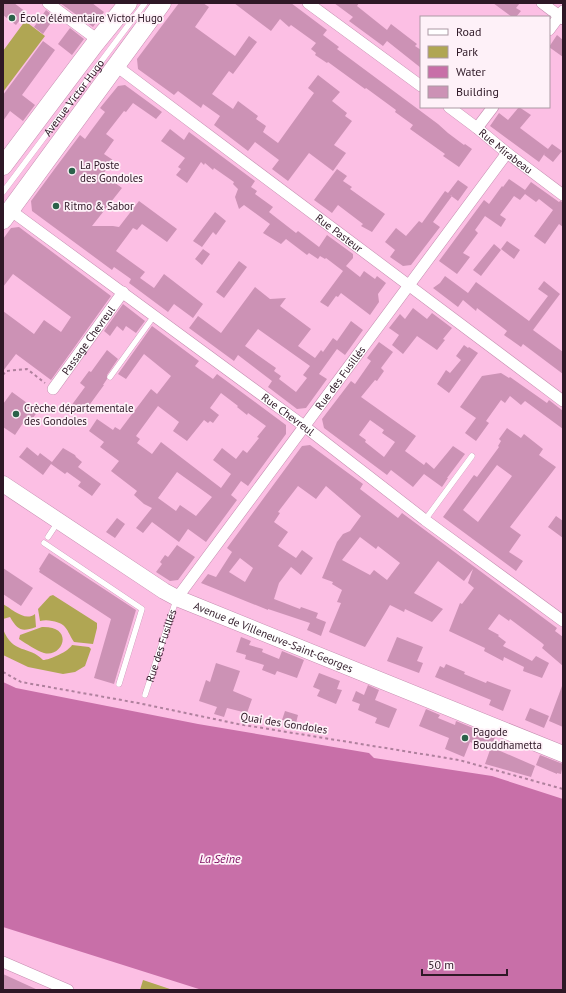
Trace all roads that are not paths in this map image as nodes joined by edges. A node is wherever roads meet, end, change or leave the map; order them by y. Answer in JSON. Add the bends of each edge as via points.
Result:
{"nodes":[{"id":1,"x":48,"y":3,"type":"edge"},
{"id":2,"x":128,"y":3,"type":"edge"},
{"id":3,"x":145,"y":3,"type":"edge"},
{"id":4,"x":162,"y":3,"type":"edge"},
{"id":5,"x":308,"y":3,"type":"edge"},
{"id":6,"x":542,"y":3,"type":"edge"},
{"id":7,"x":562,"y":15,"type":"edge"},
{"id":8,"x":550,"y":29,"type":"edge"},
{"id":9,"x":94,"y":45,"type":"junction"},
{"id":10,"x":120,"y":62,"type":"junction"},
{"id":11,"x":420,"y":85,"type":"edge"},
{"id":12,"x":450,"y":108,"type":"edge"},
{"id":13,"x":492,"y":108,"type":"edge"},
{"id":14,"x":477,"y":128,"type":"junction"},
{"id":15,"x":62,"y":139,"type":"junction"},
{"id":16,"x":507,"y":153,"type":"junction"},
{"id":17,"x":19,"y":165,"type":"edge"},
{"id":18,"x":3,"y":179,"type":"edge"},
{"id":19,"x":3,"y":192,"type":"edge"},
{"id":20,"x":563,"y":195,"type":"edge"},
{"id":21,"x":6,"y":213,"type":"edge"},
{"id":22,"x":409,"y":284,"type":"junction"},
{"id":23,"x":123,"y":292,"type":"junction"},
{"id":24,"x":154,"y":316,"type":"junction"},
{"id":25,"x":110,"y":377,"type":"dead end"},
{"id":26,"x":53,"y":389,"type":"road end"},
{"id":27,"x":563,"y":401,"type":"edge"},
{"id":28,"x":304,"y":426,"type":"junction"},
{"id":29,"x":472,"y":456,"type":"dead end"},
{"id":30,"x":3,"y":484,"type":"edge"},
{"id":31,"x":425,"y":520,"type":"junction"},
{"id":32,"x":59,"y":521,"type":"junction"},
{"id":33,"x":48,"y":537,"type":"dead end"},
{"id":34,"x":44,"y":543,"type":"dead end"},
{"id":35,"x":177,"y":598,"type":"junction"},
{"id":36,"x":563,"y":621,"type":"edge"},
{"id":37,"x":119,"y":684,"type":"dead end"},
{"id":38,"x":145,"y":695,"type":"dead end"},
{"id":39,"x":563,"y":754,"type":"edge"},
{"id":40,"x":3,"y":962,"type":"edge"},
{"id":41,"x":68,"y":990,"type":"edge"}],
"edges":[{"from":1,"to":9,"type":"street","via":[[90,35]]},
{"from":2,"to":9,"type":"main road","name":"Avenue Victor Hugo"},
{"from":3,"to":17,"type":"lane","name":"Avenue Victor Hugo"},
{"from":4,"to":10,"type":"main road","name":"Avenue Victor Hugo"},
{"from":5,"to":11,"type":"street"},
{"from":6,"to":7,"type":"street"},
{"from":7,"to":8,"type":"street"},
{"from":9,"to":17,"type":"main road","name":"Avenue Victor Hugo","via":[[45,112]]},
{"from":10,"to":15,"type":"main road","name":"Avenue Victor Hugo"},
{"from":10,"to":22,"type":"street","name":"Rue Pasteur","via":[[123,70]]},
{"from":12,"to":14,"type":"street","name":"Rue Mirabeau"},
{"from":13,"to":14,"type":"street"},
{"from":14,"to":16,"type":"street","name":"Rue Mirabeau"},
{"from":15,"to":17,"type":"main road","name":"Avenue Victor Hugo"},
{"from":15,"to":21,"type":"main road","name":"Avenue Victor Hugo"},
{"from":16,"to":20,"type":"street","name":"Rue Mirabeau"},
{"from":16,"to":22,"type":"street","name":"Rue des Fusillés"},
{"from":17,"to":18,"type":"main road","name":"Avenue Victor Hugo"},
{"from":17,"to":19,"type":"lane","name":"Avenue Victor Hugo"},
{"from":17,"to":21,"type":"main road","name":"Avenue Victor Hugo"},
{"from":21,"to":23,"type":"street","name":"Rue Chevreul"},
{"from":22,"to":27,"type":"street","name":"Rue Pasteur"},
{"from":22,"to":28,"type":"street","name":"Rue des Fusillés"},
{"from":23,"to":24,"type":"street","name":"Rue Chevreul"},
{"from":23,"to":26,"type":"street","name":"Passage Chevreul"},
{"from":24,"to":25,"type":"lane"},
{"from":24,"to":28,"type":"street","name":"Rue Chevreul"},
{"from":28,"to":31,"type":"street","name":"Rue Chevreul"},
{"from":28,"to":35,"type":"street","name":"Rue des Fusillés"},
{"from":29,"to":31,"type":"lane"},
{"from":30,"to":32,"type":"main road","name":"Avenue de Villeneuve-Saint-Georges"},
{"from":31,"to":36,"type":"street","name":"Rue Chevreul"},
{"from":32,"to":33,"type":"lane"},
{"from":32,"to":35,"type":"main road","name":"Avenue de Villeneuve-Saint-Georges"},
{"from":34,"to":37,"type":"lane","via":[[142,609]]},
{"from":35,"to":38,"type":"lane","name":"Rue des Fusillés"},
{"from":35,"to":39,"type":"main road","name":"Avenue de Villeneuve-Saint-Georges"},
{"from":40,"to":41,"type":"street"}]}
